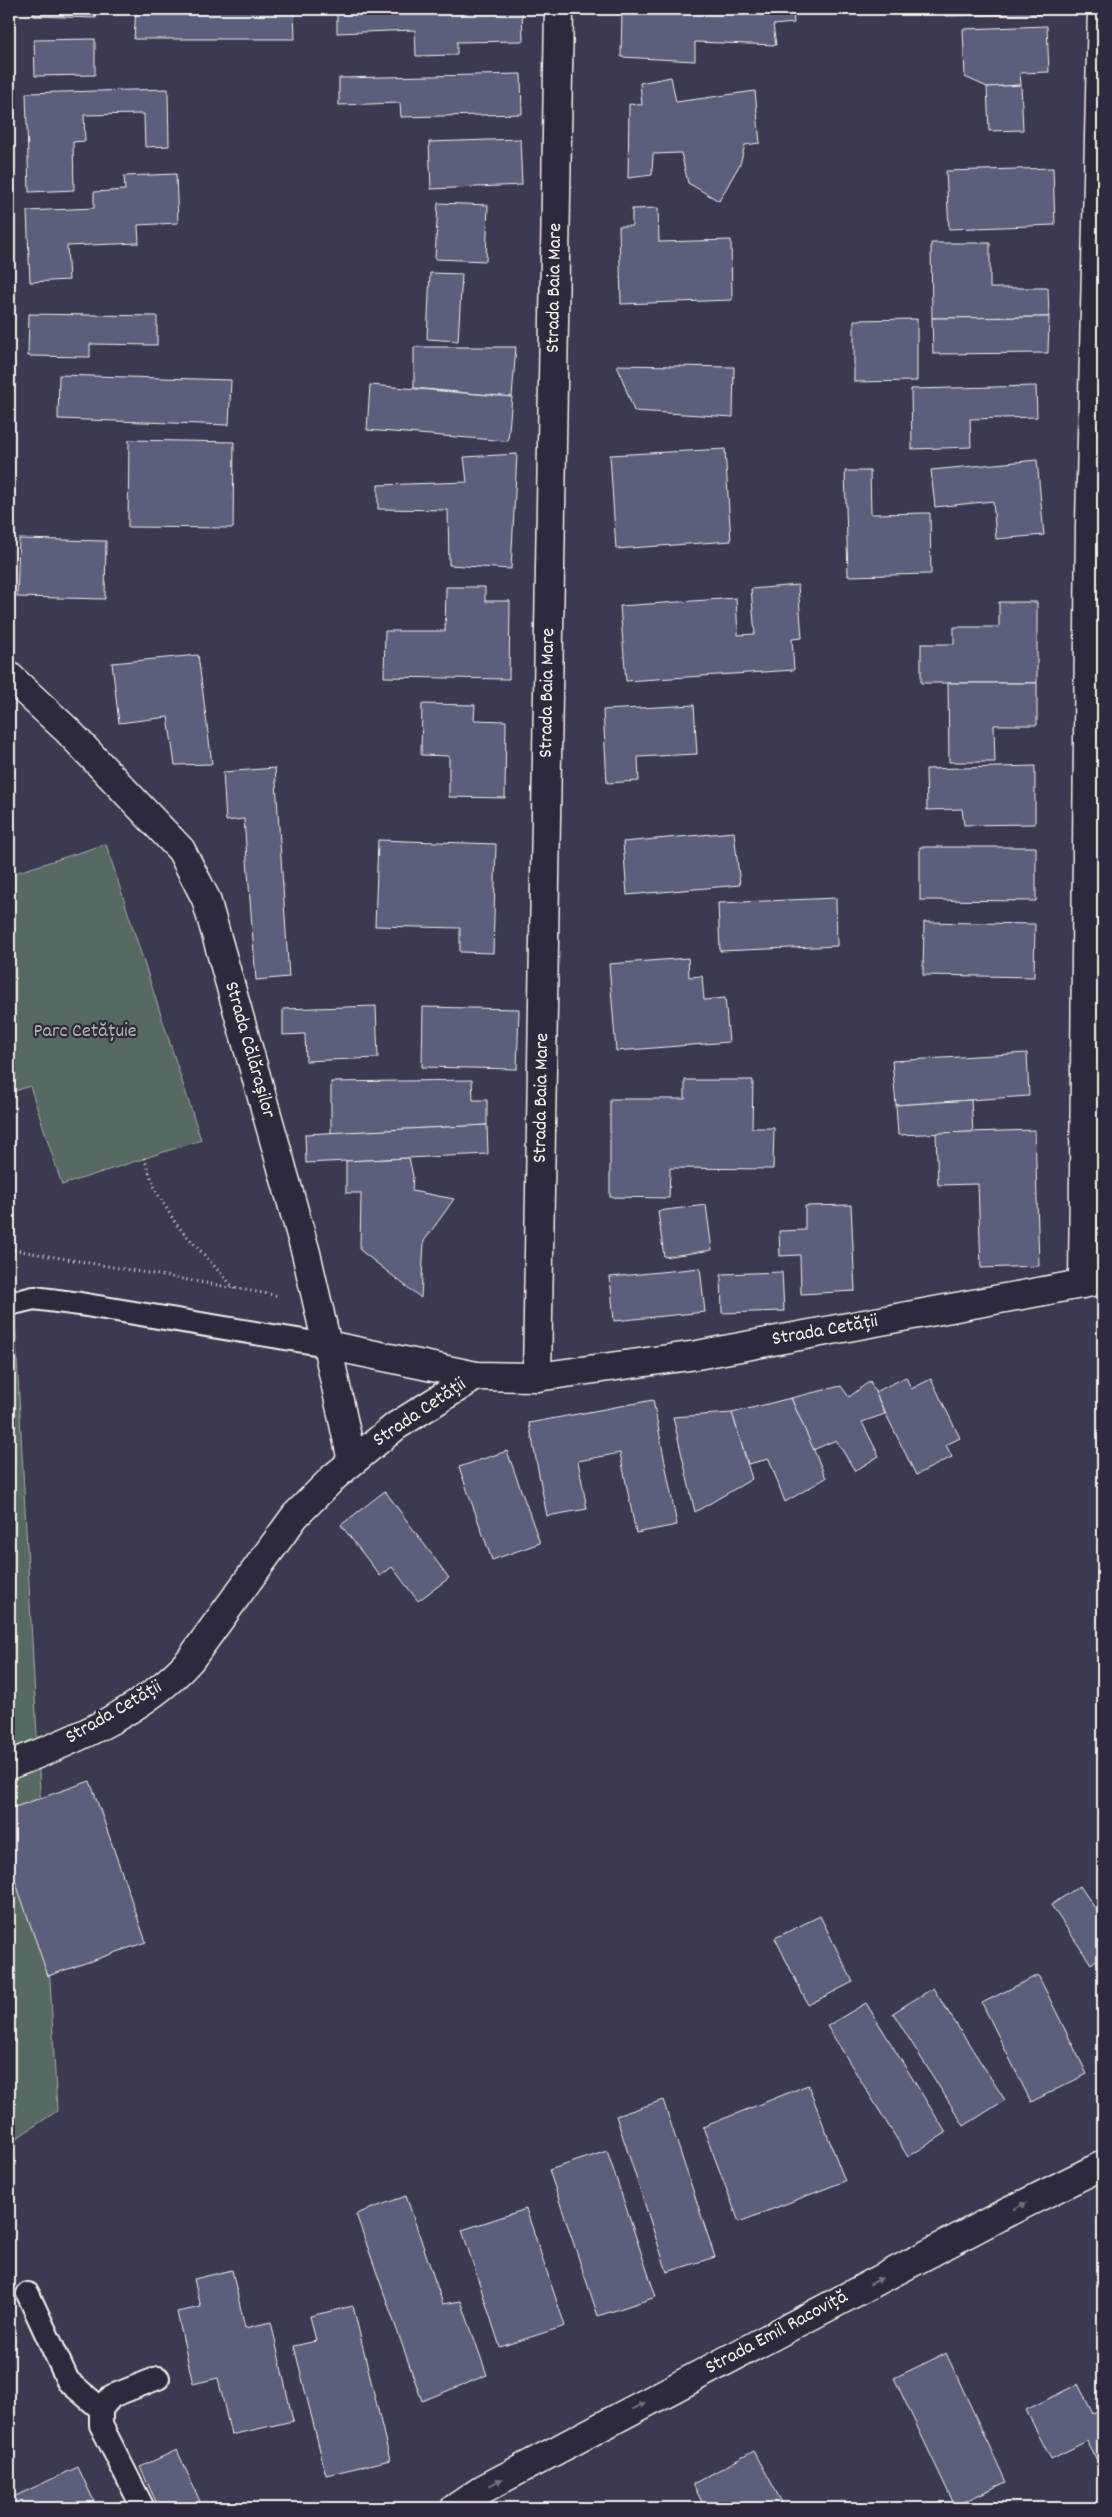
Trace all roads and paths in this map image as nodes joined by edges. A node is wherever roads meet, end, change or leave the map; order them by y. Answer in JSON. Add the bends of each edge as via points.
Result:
{"nodes":[{"id":1,"x":559,"y":9,"type":"edge"},
{"id":2,"x":1102,"y":9,"type":"edge"},
{"id":3,"x":9,"y":676,"type":"edge"},
{"id":4,"x":144,"y":1158,"type":"dead end"},
{"id":5,"x":9,"y":1248,"type":"edge"},
{"id":6,"x":1093,"y":1282,"type":"edge"},
{"id":7,"x":236,"y":1289,"type":"junction"},
{"id":8,"x":317,"y":1302,"type":"junction"},
{"id":9,"x":9,"y":1304,"type":"edge"},
{"id":10,"x":327,"y":1346,"type":"junction"},
{"id":11,"x":476,"y":1376,"type":"junction"},
{"id":12,"x":537,"y":1377,"type":"junction"},
{"id":13,"x":352,"y":1461,"type":"junction"},
{"id":14,"x":9,"y":1765,"type":"edge"},
{"id":15,"x":1103,"y":2165,"type":"edge"},
{"id":16,"x":28,"y":2294,"type":"dead end"},
{"id":17,"x":158,"y":2378,"type":"dead end"},
{"id":18,"x":101,"y":2409,"type":"junction"},
{"id":19,"x":142,"y":2508,"type":"edge"},
{"id":20,"x":455,"y":2508,"type":"edge"}],
"edges":[{"from":1,"to":12,"type":"street","name":"Strada Baia Mare"},
{"from":2,"to":6,"type":"street","via":[[1090,524]]},
{"from":3,"to":8,"type":"street","name":"Strada Călărașilor","via":[[68,730],[181,850],[206,899]]},
{"from":4,"to":7,"type":"path","via":[[156,1192],[176,1224]]},
{"from":5,"to":7,"type":"path"},
{"from":6,"to":12,"type":"street","name":"Strada Cetății","via":[[697,1355]]},
{"from":7,"to":8,"type":"path"},
{"from":8,"to":10,"type":"street","name":"Strada Călărașilor"},
{"from":9,"to":10,"type":"lane","via":[[34,1298]]},
{"from":10,"to":11,"type":"street"},
{"from":10,"to":13,"type":"street","name":"Strada Călărașilor"},
{"from":11,"to":12,"type":"street","name":"Strada Cetății"},
{"from":11,"to":13,"type":"street","name":"Strada Cetății","via":[[396,1426]]},
{"from":13,"to":14,"type":"street","name":"Strada Cetății","via":[[295,1516],[174,1679],[103,1723]]},
{"from":20,"to":15,"type":"street","name":"Strada Emil Racoviță","one_way":true,"via":[[483,2489],[990,2221]]},
{"from":16,"to":18,"type":"lane","via":[[68,2381]]},
{"from":17,"to":18,"type":"lane","via":[[112,2396]]},
{"from":18,"to":19,"type":"lane","via":[[101,2425]]}]}
